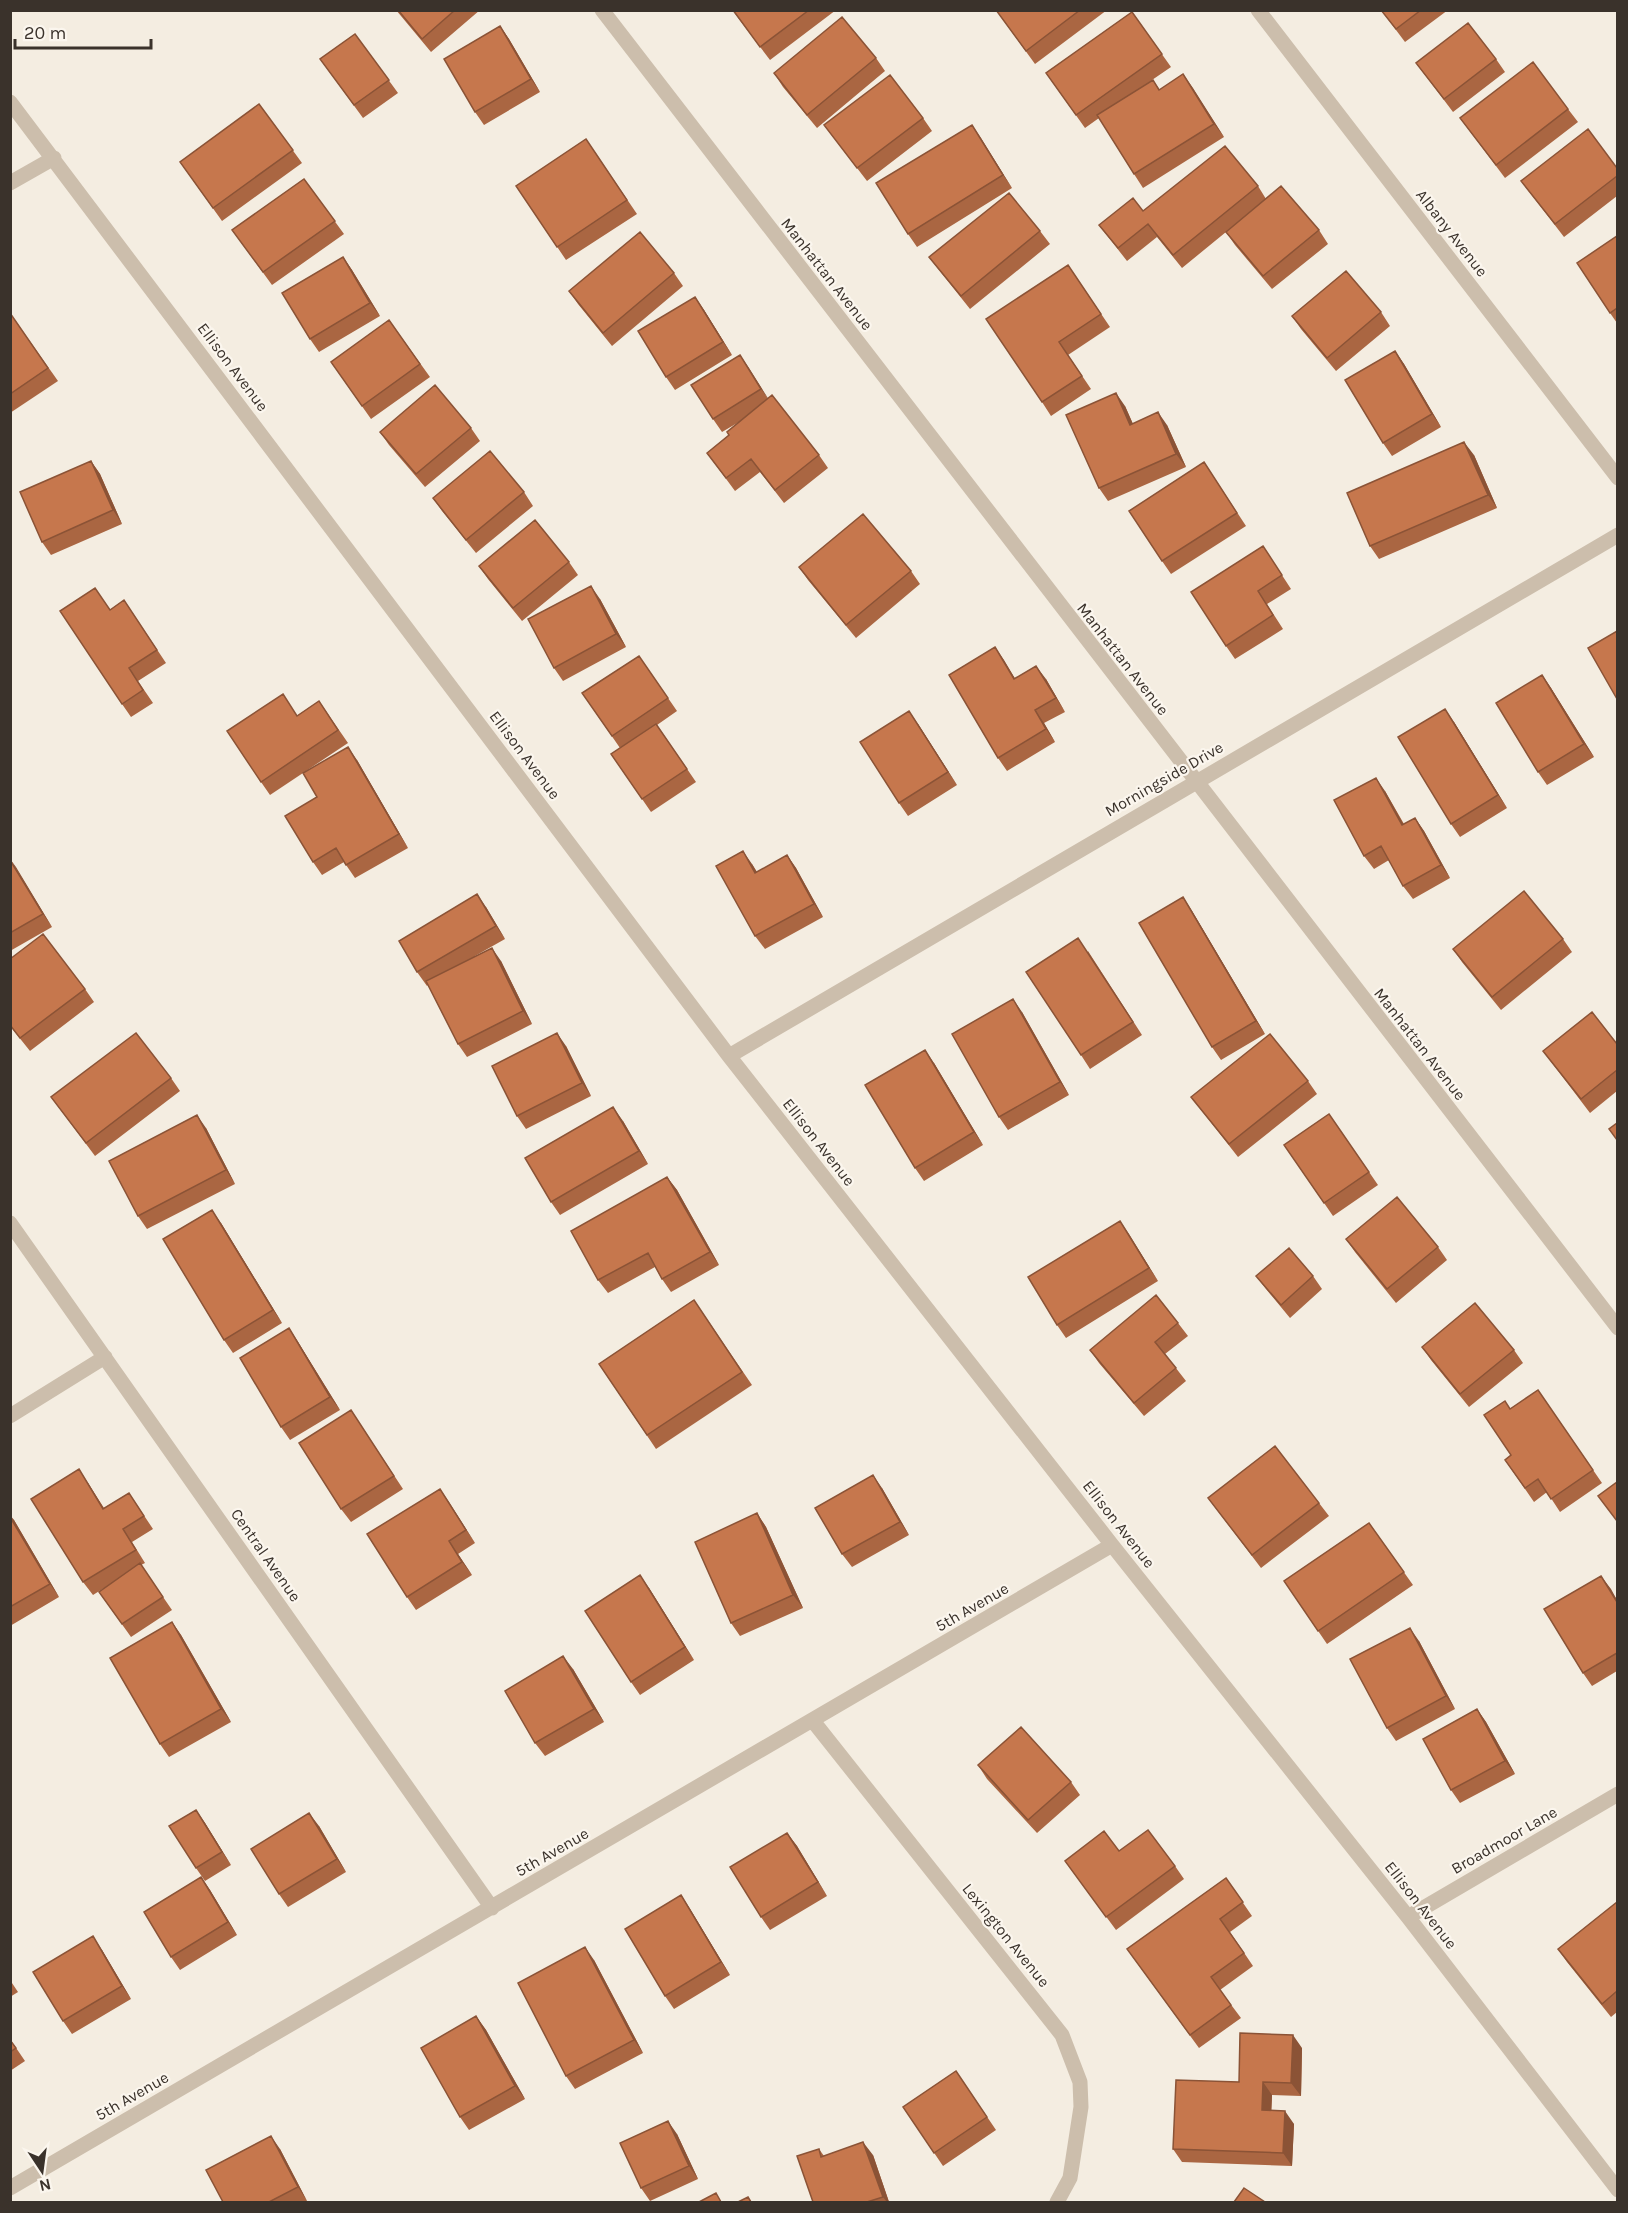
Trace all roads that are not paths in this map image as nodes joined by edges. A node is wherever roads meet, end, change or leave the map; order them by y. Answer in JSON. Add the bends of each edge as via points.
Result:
{"nodes":[{"id":1,"x":602,"y":10,"type":"edge"},
{"id":2,"x":1258,"y":10,"type":"edge"},
{"id":3,"x":10,"y":102,"type":"edge"},
{"id":4,"x":54,"y":158,"type":"junction"},
{"id":5,"x":10,"y":183,"type":"edge"},
{"id":6,"x":1617,"y":478,"type":"edge"},
{"id":7,"x":1617,"y":535,"type":"edge"},
{"id":8,"x":1195,"y":782,"type":"junction"},
{"id":9,"x":729,"y":1056,"type":"junction"},
{"id":10,"x":10,"y":1223,"type":"edge"},
{"id":11,"x":1617,"y":1328,"type":"edge"},
{"id":12,"x":105,"y":1357,"type":"junction"},
{"id":13,"x":10,"y":1416,"type":"edge"},
{"id":14,"x":1112,"y":1545,"type":"junction"},
{"id":15,"x":813,"y":1721,"type":"junction"},
{"id":16,"x":1617,"y":1794,"type":"edge"},
{"id":17,"x":492,"y":1908,"type":"junction"},
{"id":18,"x":1408,"y":1917,"type":"junction"},
{"id":19,"x":10,"y":2188,"type":"edge"},
{"id":20,"x":1617,"y":2190,"type":"edge"},
{"id":21,"x":1057,"y":2202,"type":"edge"}],
"edges":[{"from":1,"to":8,"type":"street","name":"Manhattan Avenue"},
{"from":2,"to":6,"type":"street","name":"Albany Avenue"},
{"from":3,"to":4,"type":"street","name":"Ellison Avenue"},
{"from":4,"to":5,"type":"street"},
{"from":4,"to":9,"type":"street","name":"Ellison Avenue"},
{"from":7,"to":8,"type":"street","name":"Morningside Drive"},
{"from":8,"to":9,"type":"street","name":"Morningside Drive"},
{"from":8,"to":11,"type":"street","name":"Manhattan Avenue"},
{"from":9,"to":14,"type":"street","name":"Ellison Avenue"},
{"from":10,"to":12,"type":"street","name":"Central Avenue"},
{"from":12,"to":13,"type":"street"},
{"from":12,"to":17,"type":"street","name":"Central Avenue"},
{"from":14,"to":15,"type":"street","name":"5th Avenue"},
{"from":14,"to":18,"type":"street","name":"Ellison Avenue"},
{"from":15,"to":17,"type":"street","name":"5th Avenue"},
{"from":15,"to":21,"type":"street","name":"Lexington Avenue","via":[[1062,2035],[1080,2082],[1081,2107],[1070,2178]]},
{"from":16,"to":18,"type":"street","name":"Broadmoor Lane"},
{"from":17,"to":19,"type":"street","name":"5th Avenue"},
{"from":18,"to":20,"type":"street","name":"Ellison Avenue"}]}
